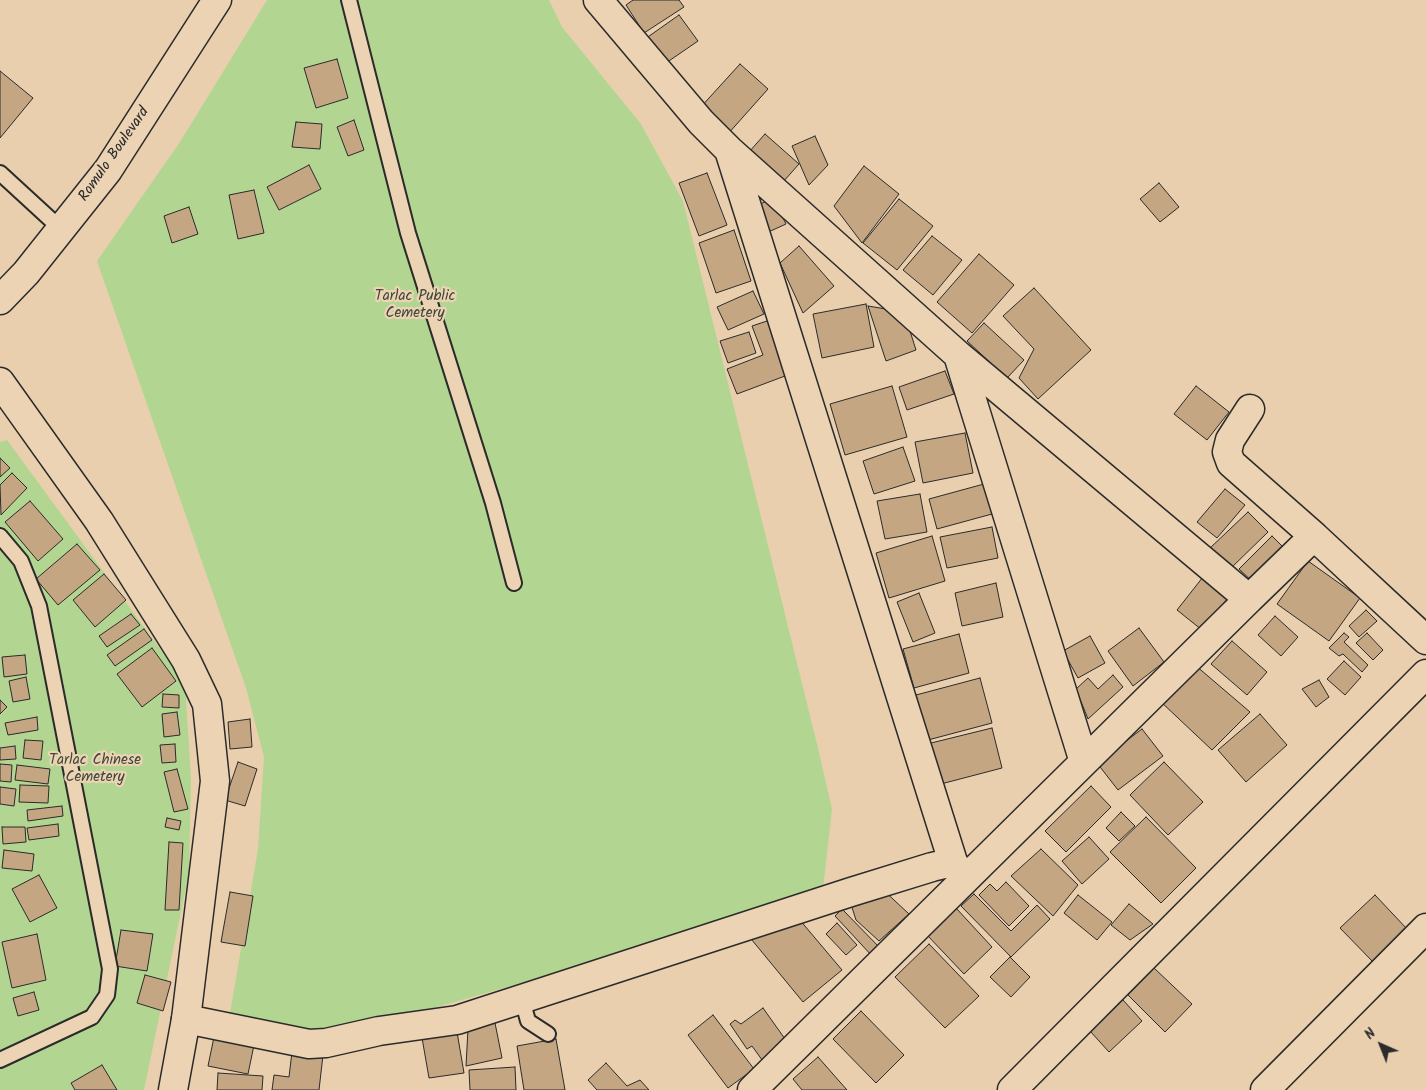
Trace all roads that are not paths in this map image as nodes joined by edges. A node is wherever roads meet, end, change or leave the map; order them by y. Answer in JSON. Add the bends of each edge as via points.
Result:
{"nodes":[{"id":1,"x":217,"y":0,"type":"edge"},
{"id":2,"x":349,"y":0,"type":"edge"},
{"id":3,"x":598,"y":0,"type":"edge"},
{"id":4,"x":729,"y":150,"type":"junction"},
{"id":5,"x":0,"y":173,"type":"edge"},
{"id":6,"x":61,"y":228,"type":"junction"},
{"id":7,"x":0,"y":300,"type":"edge"},
{"id":8,"x":958,"y":355,"type":"junction"},
{"id":9,"x":0,"y":382,"type":"edge"},
{"id":10,"x":1250,"y":409,"type":"dead end"},
{"id":11,"x":0,"y":536,"type":"edge"},
{"id":12,"x":1314,"y":536,"type":"junction"},
{"id":13,"x":514,"y":583,"type":"dead end"},
{"id":14,"x":1249,"y":598,"type":"junction"},
{"id":15,"x":1426,"y":640,"type":"edge"},
{"id":16,"x":1426,"y":674,"type":"edge"},
{"id":17,"x":1084,"y":762,"type":"junction"},
{"id":18,"x":959,"y":871,"type":"junction"},
{"id":19,"x":1426,"y":928,"type":"edge"},
{"id":20,"x":522,"y":998,"type":"junction"},
{"id":21,"x":186,"y":1019,"type":"junction"},
{"id":22,"x":548,"y":1034,"type":"dead end"},
{"id":23,"x":0,"y":1060,"type":"edge"},
{"id":24,"x":173,"y":1090,"type":"edge"},
{"id":25,"x":752,"y":1090,"type":"edge"},
{"id":26,"x":1012,"y":1090,"type":"edge"},
{"id":27,"x":1265,"y":1090,"type":"edge"}],
"edges":[{"from":1,"to":6,"type":"main road","name":"Romulo Boulevard","via":[[108,170]]},
{"from":2,"to":13,"type":"lane","via":[[408,233],[493,503]]},
{"from":3,"to":4,"type":"main road","via":[[701,122]]},
{"from":4,"to":8,"type":"main road"},
{"from":4,"to":18,"type":"main road"},
{"from":5,"to":6,"type":"lane"},
{"from":6,"to":7,"type":"main road","name":"Romulo Boulevard"},
{"from":8,"to":14,"type":"main road"},
{"from":8,"to":17,"type":"main road"},
{"from":9,"to":21,"type":"main road","via":[[99,521],[186,660],[207,704],[215,781]]},
{"from":10,"to":12,"type":"main road","via":[[1230,440],[1227,452],[1231,463]]},
{"from":11,"to":23,"type":"lane","via":[[21,561],[39,606],[110,969],[107,995],[92,1017]]},
{"from":12,"to":14,"type":"main road"},
{"from":12,"to":15,"type":"main road"},
{"from":14,"to":17,"type":"main road"},
{"from":16,"to":26,"type":"main road"},
{"from":17,"to":18,"type":"main road"},
{"from":18,"to":20,"type":"main road","via":[[932,867]]},
{"from":18,"to":25,"type":"main road"},
{"from":19,"to":27,"type":"main road"},
{"from":20,"to":21,"type":"main road","via":[[457,1020],[380,1031],[326,1044],[308,1044]]},
{"from":20,"to":22,"type":"lane","via":[[528,1021]]},
{"from":21,"to":24,"type":"main road"}]}
